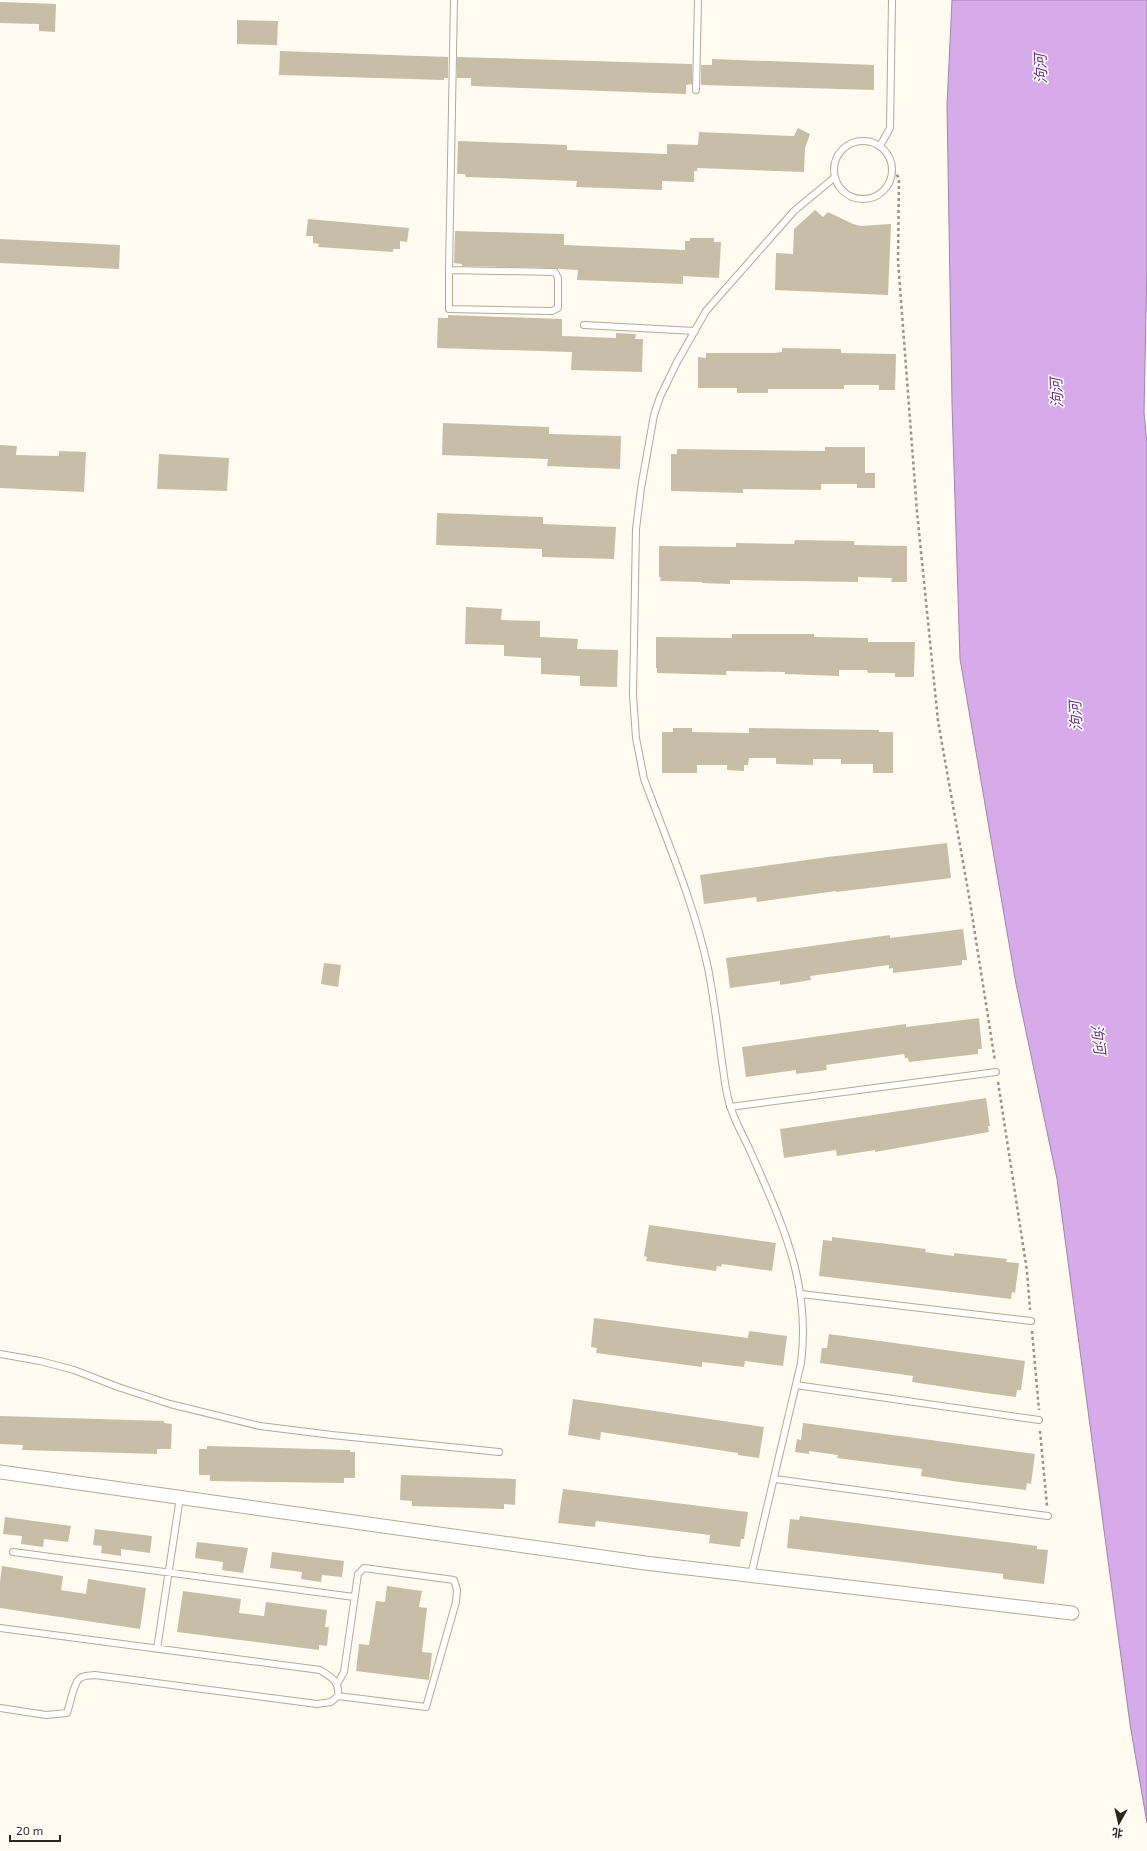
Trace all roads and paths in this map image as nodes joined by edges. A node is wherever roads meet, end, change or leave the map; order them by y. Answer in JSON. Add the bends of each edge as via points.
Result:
{"nodes":[{"id":1,"x":454,"y":0,"type":"edge"},
{"id":2,"x":698,"y":0,"type":"edge"},
{"id":3,"x":892,"y":0,"type":"edge"},
{"id":4,"x":696,"y":90,"type":"dead end"},
{"id":5,"x":880,"y":146,"type":"junction"},
{"id":6,"x":893,"y":170,"type":"junction"},
{"id":7,"x":835,"y":177,"type":"junction"},
{"id":8,"x":449,"y":270,"type":"junction"},
{"id":9,"x":584,"y":325,"type":"dead end"},
{"id":10,"x":694,"y":331,"type":"junction"},
{"id":11,"x":996,"y":1072,"type":"junction"},
{"id":12,"x":730,"y":1107,"type":"junction"},
{"id":13,"x":801,"y":1294,"type":"junction"},
{"id":14,"x":1031,"y":1321,"type":"junction"},
{"id":15,"x":0,"y":1354,"type":"edge"},
{"id":16,"x":796,"y":1385,"type":"junction"},
{"id":17,"x":1039,"y":1420,"type":"junction"},
{"id":18,"x":499,"y":1452,"type":"dead end"},
{"id":19,"x":0,"y":1472,"type":"edge"},
{"id":20,"x":775,"y":1479,"type":"junction"},
{"id":21,"x":180,"y":1497,"type":"junction"},
{"id":22,"x":1048,"y":1516,"type":"joint"},
{"id":23,"x":13,"y":1552,"type":"dead end"},
{"id":24,"x":168,"y":1572,"type":"junction"},
{"id":25,"x":751,"y":1575,"type":"junction"},
{"id":26,"x":354,"y":1597,"type":"junction"},
{"id":27,"x":1072,"y":1613,"type":"dead end"},
{"id":28,"x":0,"y":1628,"type":"edge"},
{"id":29,"x":157,"y":1649,"type":"junction"},
{"id":30,"x":337,"y":1684,"type":"junction"},
{"id":31,"x":338,"y":1696,"type":"junction"},
{"id":32,"x":0,"y":1708,"type":"edge"}],
"edges":[{"from":1,"to":8,"type":"lane"},
{"from":2,"to":4,"type":"lane"},
{"from":3,"to":5,"type":"lane","via":[[890,128]]},
{"from":5,"to":6,"type":"lane","via":[[887,152]]},
{"from":5,"to":7,"type":"lane","via":[[862,141],[846,147],[835,162]]},
{"from":6,"to":7,"type":"lane","via":[[887,187],[868,199],[853,197],[846,193]]},
{"from":6,"to":11,"type":"path","via":[[899,178],[898,261],[917,512],[938,721],[969,896]]},
{"from":7,"to":10,"type":"lane","via":[[794,211],[706,311]]},
{"from":8,"to":8,"type":"lane","via":[[555,272],[558,278],[558,308],[552,311],[449,309]]},
{"from":9,"to":10,"type":"lane"},
{"from":10,"to":12,"type":"lane","via":[[660,397],[649,440],[636,529],[633,695],[636,738],[644,779],[686,892],[707,967]]},
{"from":11,"to":12,"type":"lane"},
{"from":11,"to":14,"type":"path","via":[[1027,1271]]},
{"from":12,"to":13,"type":"lane","via":[[791,1250]]},
{"from":13,"to":14,"type":"lane"},
{"from":13,"to":16,"type":"lane","via":[[804,1338]]},
{"from":14,"to":17,"type":"path"},
{"from":15,"to":18,"type":"lane","via":[[61,1366],[170,1404],[260,1426]]},
{"from":16,"to":17,"type":"lane"},
{"from":16,"to":20,"type":"lane"},
{"from":17,"to":22,"type":"path"},
{"from":19,"to":21,"type":"street"},
{"from":20,"to":22,"type":"lane"},
{"from":20,"to":25,"type":"lane"},
{"from":21,"to":24,"type":"lane"},
{"from":21,"to":25,"type":"street","via":[[645,1563]]},
{"from":23,"to":24,"type":"lane"},
{"from":24,"to":26,"type":"lane"},
{"from":24,"to":29,"type":"lane"},
{"from":25,"to":27,"type":"street"},
{"from":26,"to":30,"type":"lane","via":[[344,1672]]},
{"from":26,"to":31,"type":"lane","via":[[358,1574],[364,1568],[454,1580],[457,1590],[456,1602],[426,1707]]},
{"from":28,"to":29,"type":"lane"},
{"from":29,"to":30,"type":"lane","via":[[320,1670]]},
{"from":30,"to":31,"type":"lane"},
{"from":31,"to":32,"type":"lane","via":[[331,1702],[317,1704],[94,1675],[84,1676],[76,1683],[67,1713],[46,1715]]}]}
